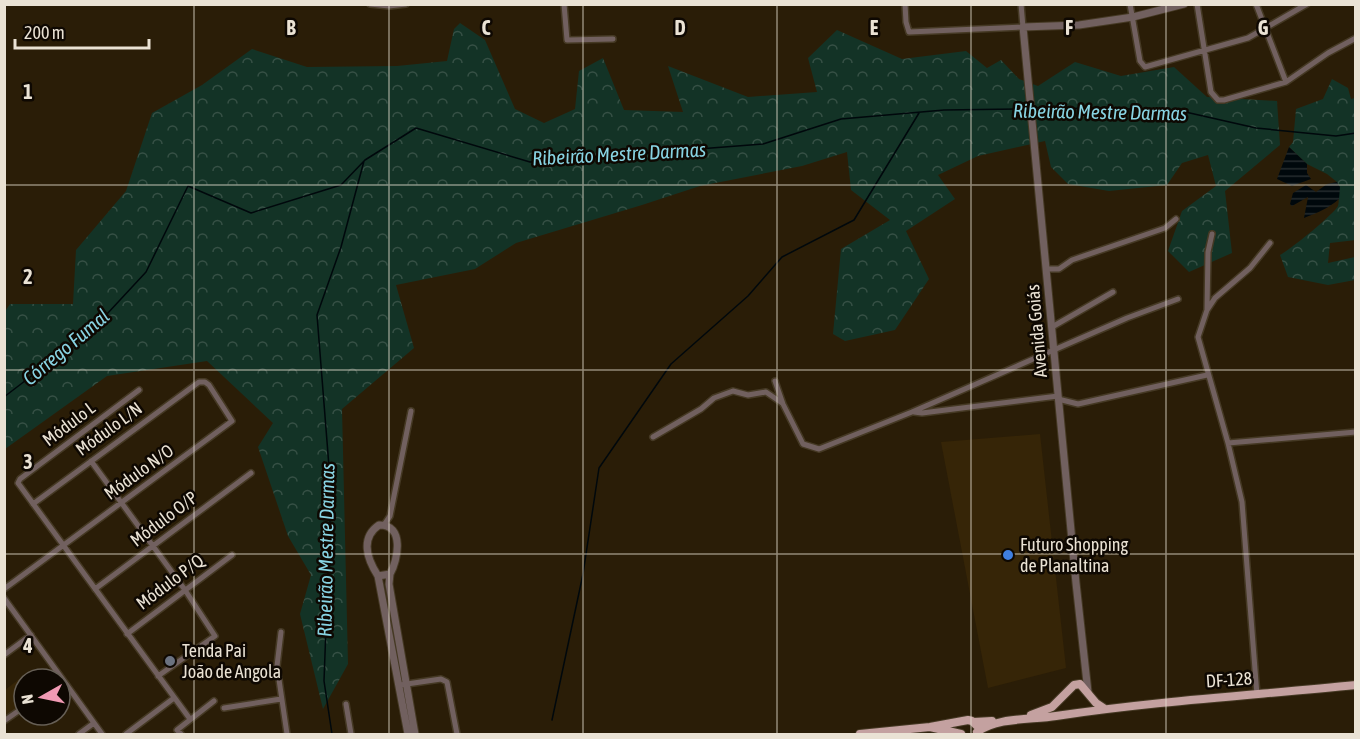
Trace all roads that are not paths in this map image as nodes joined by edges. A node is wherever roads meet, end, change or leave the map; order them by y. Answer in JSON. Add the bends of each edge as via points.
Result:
{"nodes":[{"id":1,"x":370,"y":4,"type":"edge"},
{"id":2,"x":406,"y":4,"type":"edge"},
{"id":3,"x":564,"y":4,"type":"edge"},
{"id":4,"x":905,"y":4,"type":"edge"},
{"id":5,"x":1021,"y":4,"type":"edge"},
{"id":6,"x":1130,"y":4,"type":"edge"},
{"id":7,"x":1184,"y":4,"type":"edge"},
{"id":8,"x":1197,"y":4,"type":"edge"},
{"id":9,"x":1256,"y":4,"type":"edge"},
{"id":10,"x":1307,"y":4,"type":"edge"},
{"id":11,"x":389,"y":5,"type":"edge"},
{"id":12,"x":1133,"y":17,"type":"junction"},
{"id":13,"x":1023,"y":27,"type":"junction"},
{"id":14,"x":1266,"y":28,"type":"junction"},
{"id":15,"x":1356,"y":38,"type":"edge"},
{"id":16,"x":612,"y":39,"type":"dead end"},
{"id":17,"x":1205,"y":51,"type":"junction"},
{"id":18,"x":1286,"y":82,"type":"junction"},
{"id":19,"x":1176,"y":219,"type":"dead end"},
{"id":20,"x":1212,"y":234,"type":"dead end"},
{"id":21,"x":1270,"y":243,"type":"dead end"},
{"id":22,"x":1046,"y":269,"type":"junction"},
{"id":23,"x":1206,"y":291,"type":"junction"},
{"id":24,"x":1113,"y":292,"type":"dead end"},
{"id":25,"x":1215,"y":298,"type":"junction"},
{"id":26,"x":1178,"y":299,"type":"dead end"},
{"id":27,"x":1207,"y":310,"type":"junction"},
{"id":28,"x":1052,"y":327,"type":"junction"},
{"id":29,"x":1054,"y":351,"type":"junction"},
{"id":30,"x":1207,"y":375,"type":"junction"},
{"id":31,"x":775,"y":381,"type":"dead end"},
{"id":32,"x":205,"y":382,"type":"joint"},
{"id":33,"x":139,"y":390,"type":"dead end"},
{"id":34,"x":1058,"y":398,"type":"junction"},
{"id":35,"x":783,"y":404,"type":"junction"},
{"id":36,"x":411,"y":411,"type":"dead end"},
{"id":37,"x":912,"y":412,"type":"junction"},
{"id":38,"x":1356,"y":432,"type":"edge"},
{"id":39,"x":653,"y":437,"type":"dead end"},
{"id":40,"x":1228,"y":443,"type":"junction"},
{"id":41,"x":91,"y":460,"type":"junction"},
{"id":42,"x":252,"y":473,"type":"dead end"},
{"id":43,"x":33,"y":504,"type":"junction"},
{"id":44,"x":122,"y":504,"type":"junction"},
{"id":45,"x":384,"y":525,"type":"junction"},
{"id":46,"x":63,"y":546,"type":"junction"},
{"id":47,"x":153,"y":547,"type":"junction"},
{"id":48,"x":232,"y":555,"type":"dead end"},
{"id":49,"x":390,"y":574,"type":"junction"},
{"id":50,"x":378,"y":576,"type":"junction"},
{"id":51,"x":4,"y":589,"type":"edge"},
{"id":52,"x":94,"y":590,"type":"junction"},
{"id":53,"x":184,"y":590,"type":"junction"},
{"id":54,"x":4,"y":598,"type":"edge"},
{"id":55,"x":281,"y":632,"type":"dead end"},
{"id":56,"x":127,"y":634,"type":"junction"},
{"id":57,"x":31,"y":635,"type":"junction"},
{"id":58,"x":394,"y":636,"type":"junction"},
{"id":59,"x":4,"y":655,"type":"edge"},
{"id":60,"x":1083,"y":655,"type":"junction"},
{"id":61,"x":52,"y":667,"type":"edge"},
{"id":62,"x":158,"y":676,"type":"junction"},
{"id":63,"x":403,"y":685,"type":"junction"},
{"id":64,"x":1074,"y":685,"type":"junction"},
{"id":65,"x":1356,"y":685,"type":"edge"},
{"id":66,"x":1088,"y":692,"type":"junction"},
{"id":67,"x":72,"y":694,"type":"edge"},
{"id":68,"x":1257,"y":695,"type":"junction"},
{"id":69,"x":174,"y":698,"type":"junction"},
{"id":70,"x":281,"y":699,"type":"junction"},
{"id":71,"x":214,"y":701,"type":"dead end"},
{"id":72,"x":1059,"y":702,"type":"junction"},
{"id":73,"x":346,"y":705,"type":"dead end"},
{"id":74,"x":224,"y":708,"type":"dead end"},
{"id":75,"x":1105,"y":709,"type":"junction"},
{"id":76,"x":1066,"y":714,"type":"junction"},
{"id":77,"x":190,"y":719,"type":"junction"},
{"id":78,"x":963,"y":722,"type":"junction"},
{"id":79,"x":974,"y":722,"type":"junction"},
{"id":80,"x":94,"y":723,"type":"junction"},
{"id":81,"x":930,"y":727,"type":"junction"},
{"id":82,"x":962,"y":734,"type":"edge"},
{"id":83,"x":976,"y":734,"type":"edge"},
{"id":84,"x":79,"y":735,"type":"edge"},
{"id":85,"x":102,"y":735,"type":"edge"},
{"id":86,"x":126,"y":735,"type":"edge"},
{"id":87,"x":181,"y":735,"type":"edge"},
{"id":88,"x":287,"y":735,"type":"edge"},
{"id":89,"x":351,"y":735,"type":"edge"},
{"id":90,"x":408,"y":735,"type":"edge"},
{"id":91,"x":415,"y":735,"type":"edge"},
{"id":92,"x":457,"y":735,"type":"edge"},
{"id":93,"x":860,"y":735,"type":"edge"}],
"edges":[{"from":1,"to":11,"type":"street"},
{"from":2,"to":11,"type":"street"},
{"from":3,"to":16,"type":"street","via":[[567,40]]},
{"from":4,"to":13,"type":"street","via":[[909,32]]},
{"from":5,"to":13,"type":"street","name":"Avenida Goiás"},
{"from":6,"to":12,"type":"street"},
{"from":7,"to":12,"type":"street"},
{"from":8,"to":17,"type":"street"},
{"from":9,"to":14,"type":"street"},
{"from":10,"to":14,"type":"street"},
{"from":12,"to":13,"type":"street","via":[[1080,25]]},
{"from":12,"to":17,"type":"street","via":[[1140,61],[1145,67]]},
{"from":13,"to":22,"type":"street","name":"Avenida Goiás"},
{"from":14,"to":17,"type":"street","via":[[1248,38]]},
{"from":14,"to":18,"type":"street"},
{"from":15,"to":18,"type":"street"},
{"from":17,"to":18,"type":"street","via":[[1211,92],[1218,100]]},
{"from":19,"to":22,"type":"street","via":[[1165,228],[1072,260],[1059,269]]},
{"from":20,"to":23,"type":"street"},
{"from":21,"to":25,"type":"street","via":[[1250,268]]},
{"from":22,"to":28,"type":"street","name":"Avenida Goiás"},
{"from":23,"to":25,"type":"street"},
{"from":23,"to":27,"type":"street"},
{"from":24,"to":28,"type":"street"},
{"from":25,"to":27,"type":"street"},
{"from":26,"to":29,"type":"street"},
{"from":27,"to":30,"type":"street","via":[[1198,337]]},
{"from":28,"to":29,"type":"street","name":"Avenida Goiás"},
{"from":29,"to":34,"type":"street","name":"Avenida Goiás"},
{"from":29,"to":37,"type":"street"},
{"from":30,"to":34,"type":"street","via":[[1078,404]]},
{"from":30,"to":40,"type":"street"},
{"from":31,"to":35,"type":"street"},
{"from":32,"to":41,"type":"street","name":"Módulo L/N","via":[[199,382]]},
{"from":32,"to":44,"type":"street","name":"Módulo N/O","via":[[232,422]]},
{"from":33,"to":43,"type":"street","name":"Módulo L","via":[[20,479],[18,483]]},
{"from":34,"to":37,"type":"street"},
{"from":34,"to":60,"type":"street","name":"Avenida Goiás"},
{"from":35,"to":37,"type":"street","via":[[802,444],[819,449]]},
{"from":35,"to":39,"type":"street","via":[[766,392],[730,392]]},
{"from":36,"to":45,"type":"street","via":[[390,516]]},
{"from":38,"to":40,"type":"street"},
{"from":40,"to":68,"type":"street","via":[[1242,502]]},
{"from":41,"to":43,"type":"street","name":"Módulo L/N"},
{"from":41,"to":44,"type":"street"},
{"from":42,"to":47,"type":"street","name":"Módulo O/P"},
{"from":43,"to":46,"type":"street"},
{"from":44,"to":46,"type":"street","name":"Módulo N/O"},
{"from":44,"to":47,"type":"street"},
{"from":45,"to":49,"type":"street","via":[[397,539],[399,552]]},
{"from":45,"to":50,"type":"street","via":[[372,529],[367,540],[370,562]]},
{"from":46,"to":51,"type":"street","name":"Módulo N/O"},
{"from":46,"to":52,"type":"street"},
{"from":47,"to":52,"type":"street","name":"Módulo O/P"},
{"from":47,"to":53,"type":"street"},
{"from":48,"to":53,"type":"street","name":"Módulo P/Q"},
{"from":49,"to":50,"type":"street"},
{"from":49,"to":58,"type":"street"},
{"from":50,"to":58,"type":"street"},
{"from":52,"to":56,"type":"street"},
{"from":53,"to":56,"type":"street","name":"Módulo P/Q"},
{"from":53,"to":62,"type":"street","via":[[215,636]]},
{"from":54,"to":57,"type":"street"},
{"from":55,"to":70,"type":"street","via":[[277,666]]},
{"from":56,"to":62,"type":"street"},
{"from":57,"to":59,"type":"street"},
{"from":57,"to":61,"type":"street"},
{"from":58,"to":63,"type":"street"},
{"from":60,"to":64,"type":"street","name":"Avenida Goiás"},
{"from":60,"to":66,"type":"street","name":"Avenida Goiás"},
{"from":62,"to":69,"type":"street"},
{"from":63,"to":90,"type":"street"},
{"from":63,"to":91,"type":"street"},
{"from":63,"to":92,"type":"street","via":[[441,679],[447,682]]},
{"from":64,"to":66,"type":"main road","via":[[1082,685]]},
{"from":64,"to":72,"type":"main road"},
{"from":65,"to":68,"type":"main road","name":"DF-128","number":"DF-128"},
{"from":66,"to":75,"type":"main road"},
{"from":66,"to":76,"type":"main road","via":[[1083,706]]},
{"from":67,"to":80,"type":"street"},
{"from":68,"to":75,"type":"main road","name":"DF-128","number":"DF-128"},
{"from":69,"to":77,"type":"street"},
{"from":69,"to":86,"type":"street"},
{"from":70,"to":74,"type":"street"},
{"from":70,"to":88,"type":"street"},
{"from":71,"to":77,"type":"street"},
{"from":72,"to":76,"type":"main road","via":[[1059,708]]},
{"from":72,"to":79,"type":"main road","via":[[1043,712]]},
{"from":73,"to":89,"type":"street"},
{"from":75,"to":76,"type":"main road","name":"DF-128","number":"DF-128"},
{"from":76,"to":83,"type":"main road","name":"DF-128","number":"DF-128","via":[[999,723]]},
{"from":77,"to":87,"type":"street","via":[[177,730]]},
{"from":78,"to":79,"type":"main road"},
{"from":78,"to":81,"type":"main road"},
{"from":78,"to":82,"type":"main road"},
{"from":79,"to":83,"type":"main road","number":"DF-128"},
{"from":80,"to":84,"type":"street"},
{"from":80,"to":85,"type":"street"},
{"from":81,"to":82,"type":"main road"},
{"from":81,"to":93,"type":"main road"}]}
